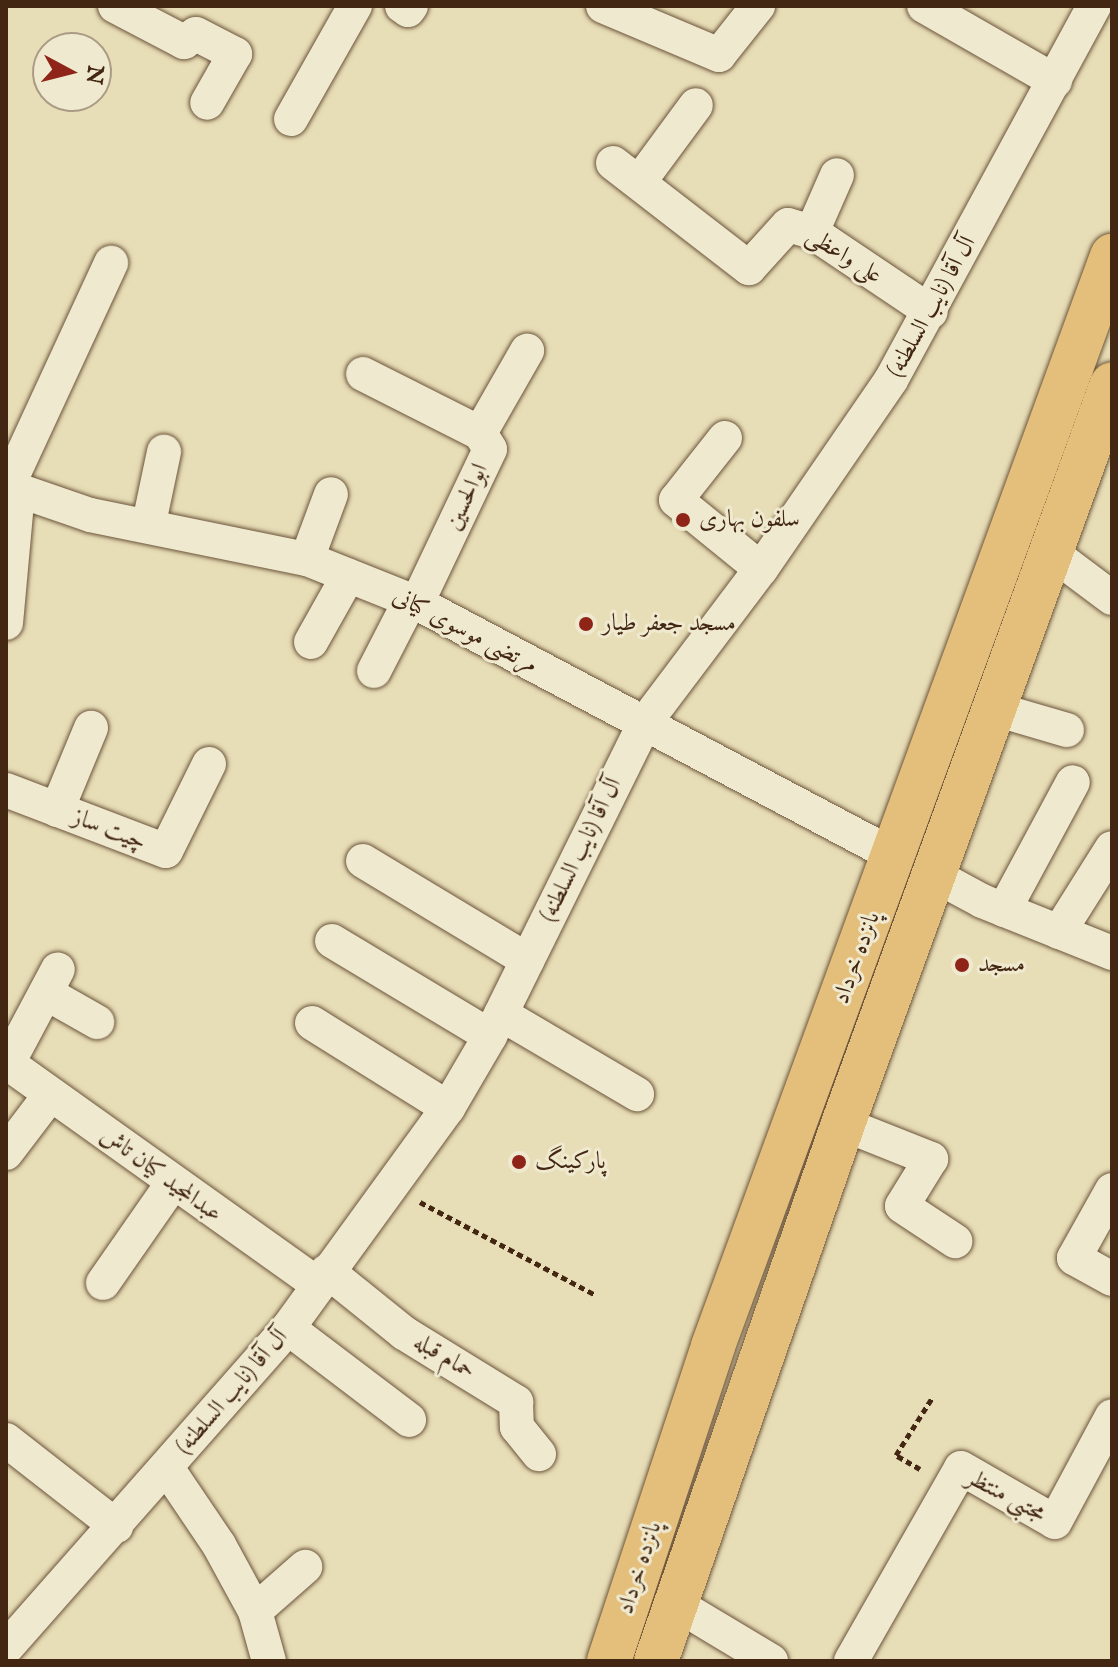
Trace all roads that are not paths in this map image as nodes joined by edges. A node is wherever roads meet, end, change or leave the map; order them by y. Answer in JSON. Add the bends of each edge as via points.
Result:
{"nodes":[{"id":1,"x":115,"y":6,"type":"edge"},
{"id":2,"x":355,"y":6,"type":"edge"},
{"id":3,"x":402,"y":6,"type":"edge"},
{"id":4,"x":411,"y":6,"type":"edge"},
{"id":5,"x":603,"y":6,"type":"edge"},
{"id":6,"x":758,"y":6,"type":"edge"},
{"id":7,"x":924,"y":6,"type":"edge"},
{"id":8,"x":1094,"y":6,"type":"edge"},
{"id":9,"x":1055,"y":81,"type":"junction"},
{"id":10,"x":207,"y":103,"type":"dead end"},
{"id":11,"x":696,"y":105,"type":"dead end"},
{"id":12,"x":291,"y":119,"type":"dead end"},
{"id":13,"x":837,"y":175,"type":"dead end"},
{"id":14,"x":812,"y":232,"type":"junction"},
{"id":15,"x":111,"y":263,"type":"dead end"},
{"id":16,"x":1108,"y":276,"type":"edge"},
{"id":17,"x":931,"y":312,"type":"junction"},
{"id":18,"x":527,"y":351,"type":"dead end"},
{"id":19,"x":363,"y":374,"type":"dead end"},
{"id":20,"x":1111,"y":387,"type":"edge"},
{"id":21,"x":480,"y":433,"type":"junction"},
{"id":22,"x":725,"y":438,"type":"dead end"},
{"id":23,"x":164,"y":452,"type":"dead end"},
{"id":24,"x":11,"y":488,"type":"edge"},
{"id":25,"x":331,"y":494,"type":"dead end"},
{"id":26,"x":149,"y":523,"type":"junction"},
{"id":27,"x":1052,"y":553,"type":"junction"},
{"id":28,"x":307,"y":559,"type":"junction"},
{"id":29,"x":761,"y":569,"type":"junction"},
{"id":30,"x":348,"y":576,"type":"junction"},
{"id":31,"x":1112,"y":598,"type":"edge"},
{"id":32,"x":414,"y":602,"type":"junction"},
{"id":33,"x":6,"y":623,"type":"edge"},
{"id":34,"x":311,"y":642,"type":"dead end"},
{"id":35,"x":374,"y":671,"type":"dead end"},
{"id":36,"x":995,"y":709,"type":"junction"},
{"id":37,"x":644,"y":724,"type":"junction"},
{"id":38,"x":91,"y":728,"type":"dead end"},
{"id":39,"x":1067,"y":730,"type":"dead end"},
{"id":40,"x":209,"y":764,"type":"dead end"},
{"id":41,"x":1073,"y":782,"type":"dead end"},
{"id":42,"x":6,"y":790,"type":"edge"},
{"id":43,"x":57,"y":810,"type":"junction"},
{"id":44,"x":1112,"y":848,"type":"edge"},
{"id":45,"x":895,"y":856,"type":"junction"},
{"id":46,"x":363,"y":861,"type":"dead end"},
{"id":47,"x":934,"y":875,"type":"junction"},
{"id":48,"x":1004,"y":910,"type":"junction"},
{"id":49,"x":1059,"y":932,"type":"junction"},
{"id":50,"x":332,"y":941,"type":"dead end"},
{"id":51,"x":1112,"y":953,"type":"edge"},
{"id":52,"x":527,"y":960,"type":"junction"},
{"id":53,"x":97,"y":1022,"type":"dead end"},
{"id":54,"x":312,"y":1023,"type":"dead end"},
{"id":55,"x":495,"y":1025,"type":"junction"},
{"id":56,"x":7,"y":1062,"type":"edge"},
{"id":57,"x":637,"y":1094,"type":"dead end"},
{"id":58,"x":50,"y":1095,"type":"junction"},
{"id":59,"x":448,"y":1108,"type":"junction"},
{"id":60,"x":843,"y":1124,"type":"junction"},
{"id":61,"x":6,"y":1153,"type":"edge"},
{"id":62,"x":172,"y":1184,"type":"junction"},
{"id":63,"x":1112,"y":1190,"type":"edge"},
{"id":64,"x":955,"y":1241,"type":"dead end"},
{"id":65,"x":322,"y":1278,"type":"junction"},
{"id":66,"x":1112,"y":1279,"type":"edge"},
{"id":67,"x":103,"y":1283,"type":"dead end"},
{"id":68,"x":288,"y":1328,"type":"junction"},
{"id":69,"x":696,"y":1399,"type":"junction"},
{"id":70,"x":742,"y":1412,"type":"junction"},
{"id":71,"x":1112,"y":1416,"type":"edge"},
{"id":72,"x":409,"y":1420,"type":"dead end"},
{"id":73,"x":6,"y":1440,"type":"edge"},
{"id":74,"x":539,"y":1454,"type":"dead end"},
{"id":75,"x":167,"y":1468,"type":"junction"},
{"id":76,"x":116,"y":1526,"type":"junction"},
{"id":77,"x":305,"y":1567,"type":"dead end"},
{"id":78,"x":676,"y":1604,"type":"junction"},
{"id":79,"x":255,"y":1611,"type":"junction"},
{"id":80,"x":6,"y":1648,"type":"edge"},
{"id":81,"x":769,"y":1660,"type":"edge"},
{"id":82,"x":269,"y":1661,"type":"edge"},
{"id":83,"x":609,"y":1661,"type":"edge"},
{"id":84,"x":656,"y":1661,"type":"edge"},
{"id":85,"x":851,"y":1661,"type":"edge"}],
"edges":[{"from":1,"to":10,"type":"street","via":[[184,42],[196,34],[235,54]]},
{"from":2,"to":12,"type":"street"},
{"from":3,"to":4,"type":"street"},
{"from":5,"to":6,"type":"street","via":[[719,55]]},
{"from":7,"to":9,"type":"street"},
{"from":8,"to":9,"type":"street","name":"آل آقا (نایب السلطنه)"},
{"from":9,"to":17,"type":"street","name":"آل آقا (نایب السلطنه)"},
{"from":11,"to":14,"type":"street","name":"علی واعظی","via":[[626,172],[749,268],[788,225]]},
{"from":13,"to":14,"type":"street"},
{"from":14,"to":17,"type":"street","name":"علی واعظی"},
{"from":15,"to":24,"type":"street"},
{"from":16,"to":45,"type":"main road","name":"پانزده خرداد"},
{"from":17,"to":29,"type":"street","name":"آل آقا (نایب السلطنه)","via":[[891,380]]},
{"from":18,"to":21,"type":"street","name":"ابوالحسین"},
{"from":19,"to":21,"type":"street"},
{"from":20,"to":27,"type":"main road","name":"پانزده خرداد"},
{"from":21,"to":32,"type":"street","name":"ابوالحسین","via":[[490,449]]},
{"from":22,"to":29,"type":"street","via":[[676,500]]},
{"from":23,"to":26,"type":"street"},
{"from":24,"to":26,"type":"street","name":"مرتضی موسوی کیانی","via":[[90,515]]},
{"from":24,"to":33,"type":"street"},
{"from":25,"to":28,"type":"street"},
{"from":26,"to":28,"type":"street","name":"مرتضی موسوی کیانی"},
{"from":27,"to":31,"type":"street"},
{"from":27,"to":36,"type":"main road","name":"پانزده خرداد"},
{"from":28,"to":30,"type":"street","name":"مرتضی موسوی کیانی"},
{"from":29,"to":37,"type":"street","name":"آل آقا (نایب السلطنه)"},
{"from":30,"to":32,"type":"street","name":"مرتضی موسوی کیانی"},
{"from":30,"to":34,"type":"street"},
{"from":32,"to":35,"type":"street"},
{"from":32,"to":37,"type":"street","name":"مرتضی موسوی کیانی"},
{"from":36,"to":39,"type":"street"},
{"from":36,"to":47,"type":"main road","name":"پانزده خرداد"},
{"from":37,"to":45,"type":"street","name":"مرتضی موسوی کیانی"},
{"from":37,"to":52,"type":"street","name":"آل آقا (نایب السلطنه)"},
{"from":38,"to":43,"type":"street"},
{"from":40,"to":43,"type":"street","name":"چیت ساز","via":[[166,851]]},
{"from":41,"to":48,"type":"street"},
{"from":42,"to":43,"type":"street","name":"چیت ساز"},
{"from":44,"to":49,"type":"street"},
{"from":45,"to":69,"type":"main road","name":"پانزده خرداد"},
{"from":46,"to":52,"type":"street"},
{"from":47,"to":48,"type":"street"},
{"from":47,"to":60,"type":"main road","name":"پانزده خرداد"},
{"from":48,"to":49,"type":"street"},
{"from":49,"to":51,"type":"street"},
{"from":50,"to":55,"type":"street"},
{"from":52,"to":55,"type":"street","name":"آل آقا (نایب السلطنه)"},
{"from":53,"to":56,"type":"street","via":[[52,981]]},
{"from":54,"to":59,"type":"street"},
{"from":55,"to":57,"type":"street"},
{"from":55,"to":59,"type":"street","name":"آل آقا (نایب السلطنه)"},
{"from":56,"to":58,"type":"street","name":"عبدالمجید کیان تاش"},
{"from":58,"to":61,"type":"street"},
{"from":58,"to":62,"type":"street","name":"عبدالمجید کیان تاش"},
{"from":59,"to":65,"type":"street","name":"آل آقا (نایب السلطنه)","via":[[394,1188]]},
{"from":60,"to":64,"type":"street","via":[[931,1159],[902,1206]]},
{"from":60,"to":70,"type":"main road","name":"پانزده خرداد"},
{"from":62,"to":65,"type":"street","name":"عبدالمجید کیان تاش"},
{"from":62,"to":67,"type":"street"},
{"from":63,"to":66,"type":"street","via":[[1074,1258]]},
{"from":65,"to":68,"type":"street","name":"آل آقا (نایب السلطنه)"},
{"from":65,"to":74,"type":"street","name":"حمام قبله","via":[[516,1402],[517,1427]]},
{"from":68,"to":72,"type":"street"},
{"from":68,"to":75,"type":"street","name":"آل آقا (نایب السلطنه)"},
{"from":69,"to":70,"type":"main road"},
{"from":69,"to":83,"type":"main road","name":"پانزده خرداد"},
{"from":70,"to":78,"type":"main road","name":"پانزده خرداد"},
{"from":71,"to":85,"type":"street","name":"مجتبی منتظر","via":[[1055,1522],[961,1468]]},
{"from":73,"to":76,"type":"street"},
{"from":75,"to":76,"type":"street","name":"آل آقا (نایب السلطنه)"},
{"from":75,"to":79,"type":"street"},
{"from":76,"to":80,"type":"street","name":"آل آقا (نایب السلطنه)"},
{"from":77,"to":79,"type":"street"},
{"from":78,"to":81,"type":"street"},
{"from":78,"to":84,"type":"main road","name":"پانزده خرداد"},
{"from":79,"to":82,"type":"street"}]}
